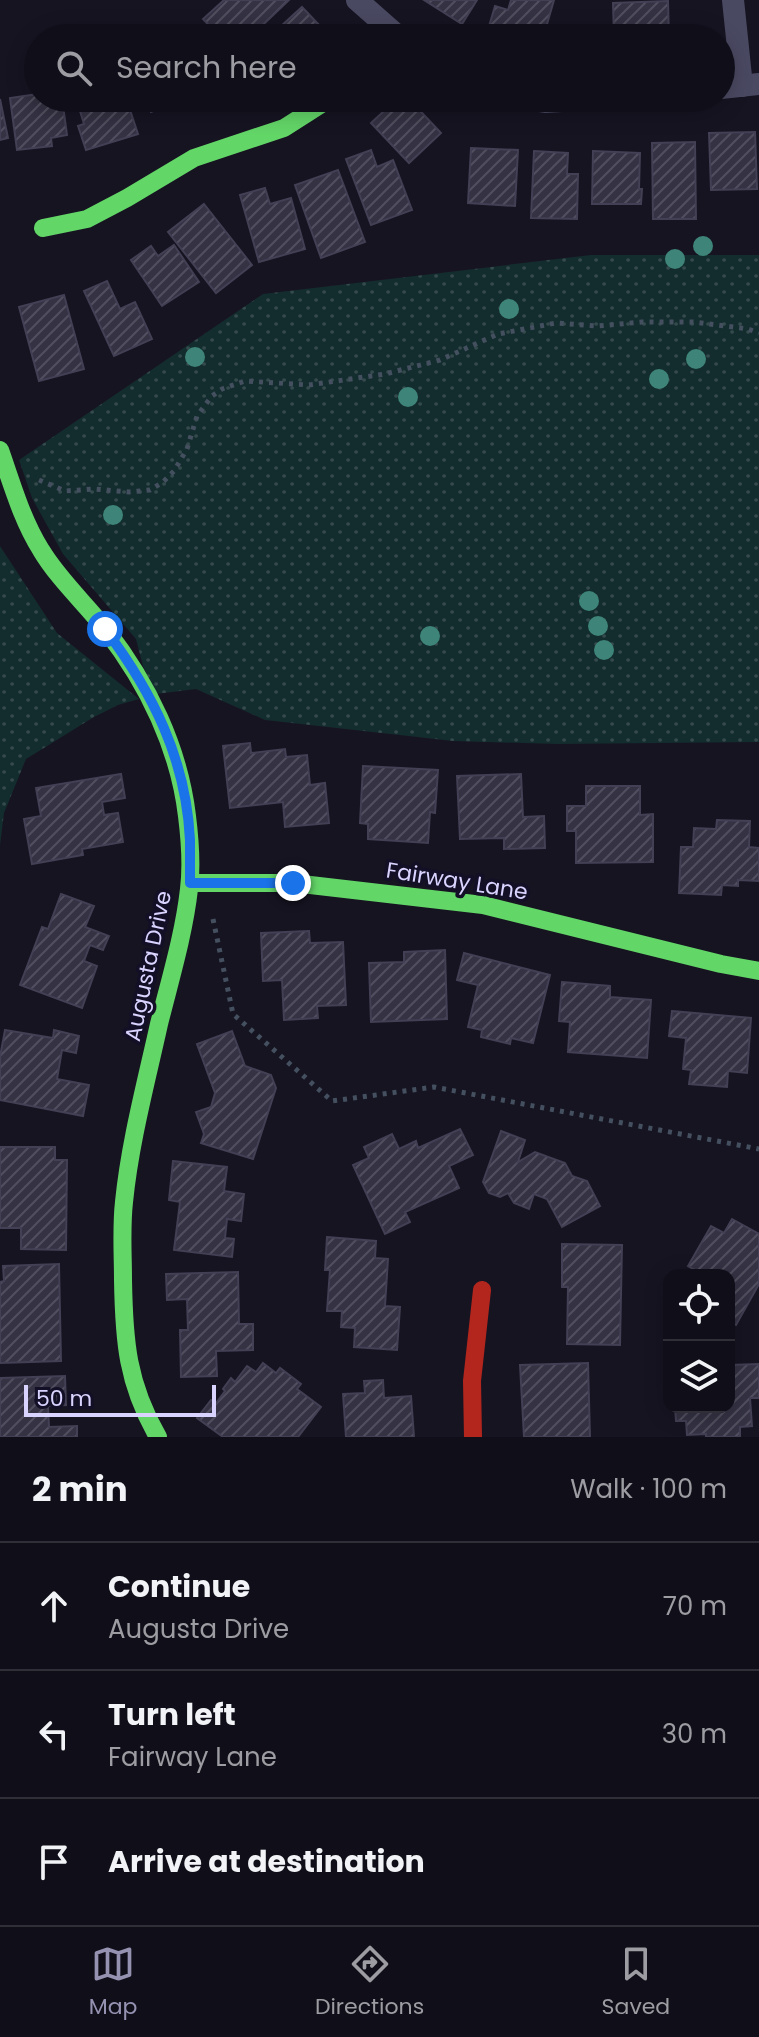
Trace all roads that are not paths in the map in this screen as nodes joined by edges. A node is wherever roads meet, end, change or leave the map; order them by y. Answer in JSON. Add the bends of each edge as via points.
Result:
{"nodes":[{"id":1,"x":357,"y":0,"type":"edge"},
{"id":2,"x":733,"y":0,"type":"edge"},
{"id":3,"x":382,"y":24,"type":"edge"},
{"id":4,"x":741,"y":86,"type":"edge"},
{"id":5,"x":309,"y":112,"type":"edge"},
{"id":6,"x":43,"y":228,"type":"dead end"},
{"id":7,"x":0,"y":450,"type":"edge"},
{"id":8,"x":190,"y":883,"type":"junction"},
{"id":9,"x":759,"y":971,"type":"edge"},
{"id":10,"x":482,"y":1290,"type":"dead end"},
{"id":11,"x":153,"y":1429,"type":"edge"},
{"id":12,"x":131,"y":1437,"type":"edge"},
{"id":13,"x":473,"y":1437,"type":"edge"}],
"edges":[{"from":1,"to":3,"type":"street"},
{"from":2,"to":4,"type":"street"},
{"from":5,"to":6,"type":"street","via":[[284,128],[194,158],[87,219]]},
{"from":7,"to":8,"type":"street","name":"Augusta Drive","via":[[40,548],[131,664],[153,701],[183,788]]},
{"from":8,"to":9,"type":"street","name":"Fairway Lane","via":[[293,883],[483,905]]},
{"from":8,"to":11,"type":"street","name":"Augusta Drive","via":[[123,1206],[126,1357]]},
{"from":10,"to":13,"type":"street","via":[[470,1401]]},
{"from":11,"to":12,"type":"street"}]}
